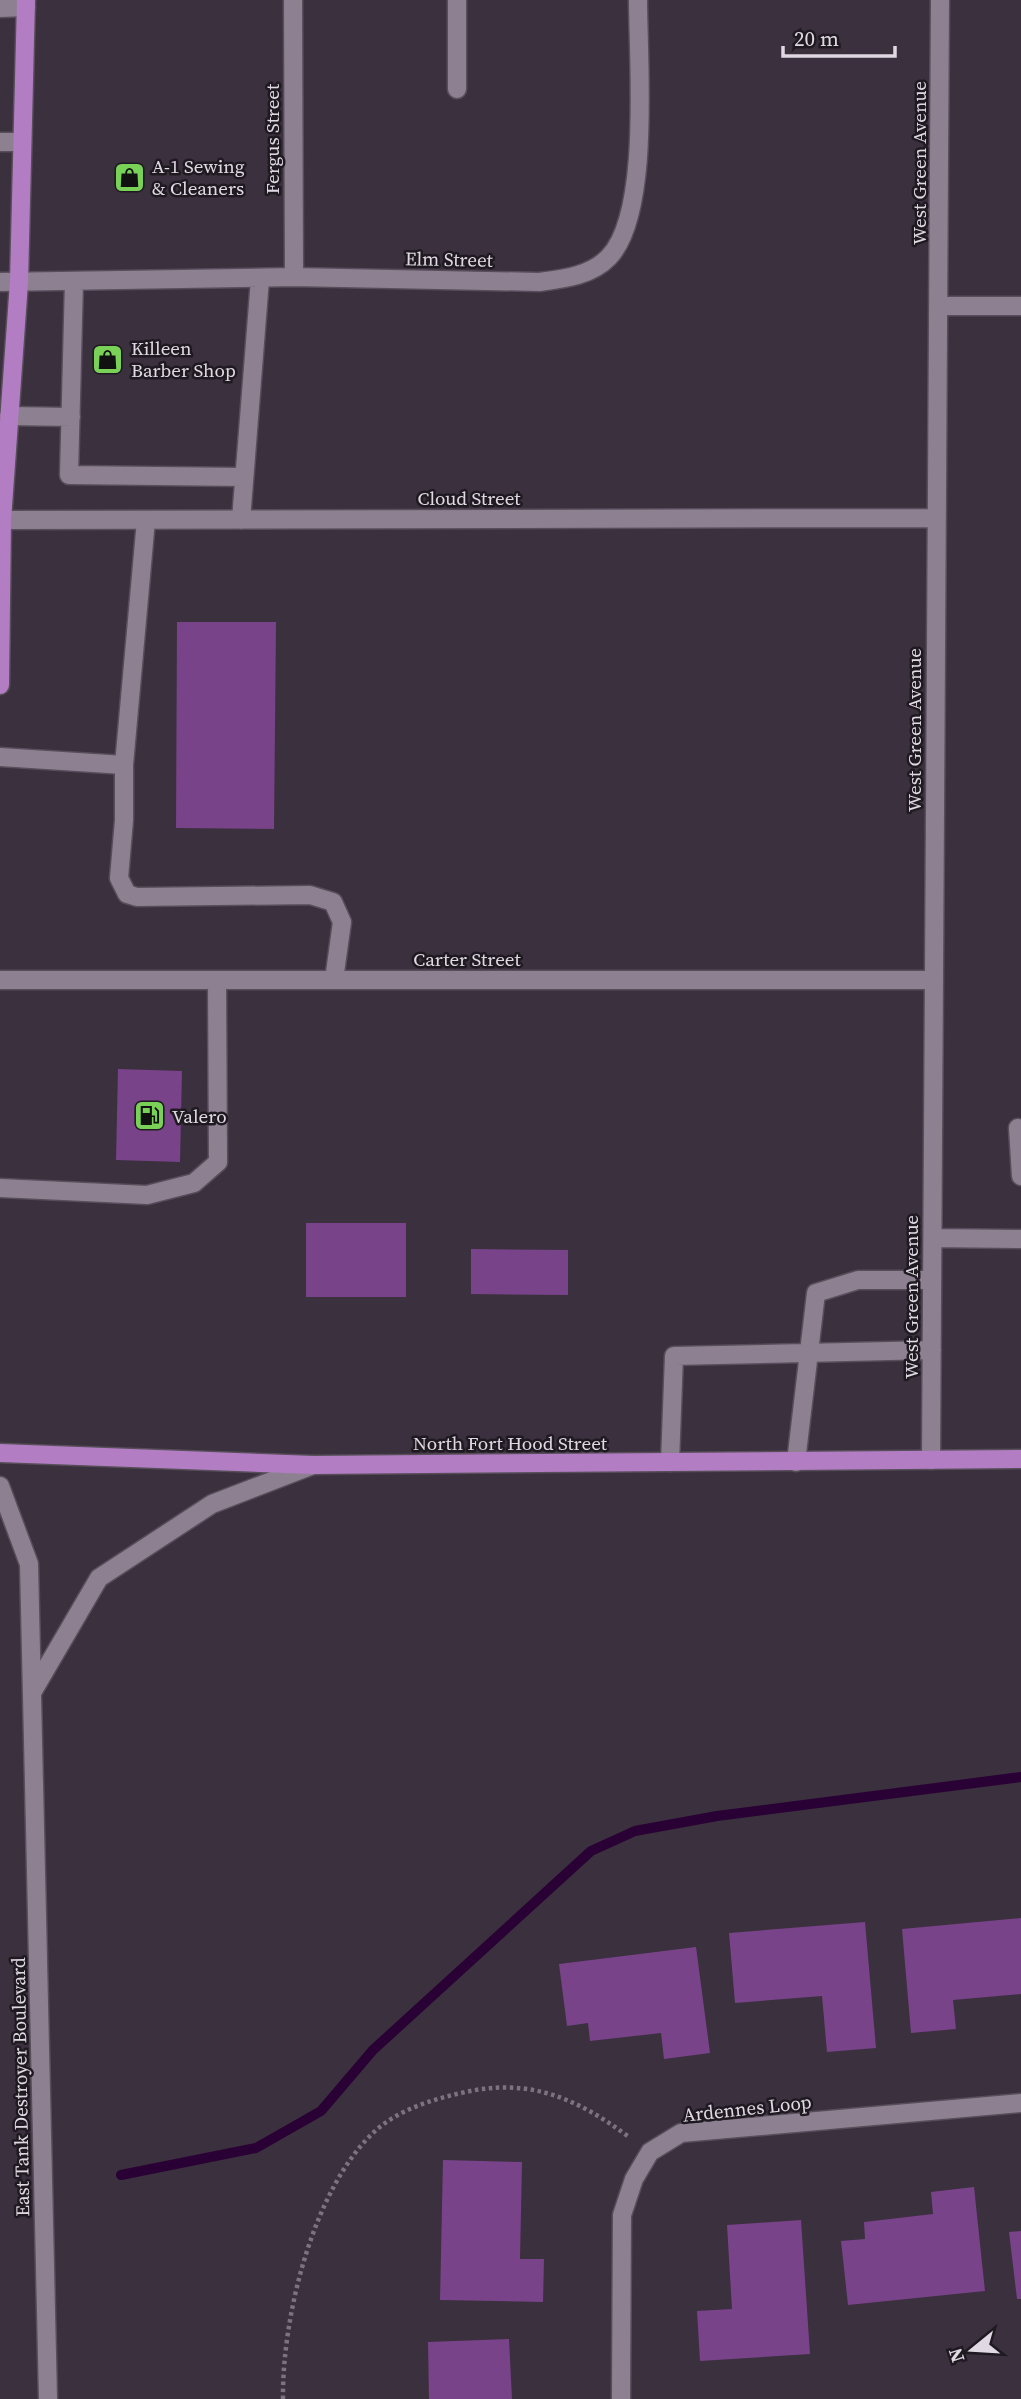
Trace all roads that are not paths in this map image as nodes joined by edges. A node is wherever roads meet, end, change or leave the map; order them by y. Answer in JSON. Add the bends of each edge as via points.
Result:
{"nodes":[{"id":1,"x":293,"y":0,"type":"edge"},
{"id":2,"x":457,"y":0,"type":"edge"},
{"id":3,"x":638,"y":0,"type":"edge"},
{"id":4,"x":940,"y":0,"type":"edge"},
{"id":5,"x":26,"y":4,"type":"edge"},
{"id":6,"x":0,"y":8,"type":"edge"},
{"id":7,"x":457,"y":89,"type":"dead end"},
{"id":8,"x":0,"y":142,"type":"edge"},
{"id":9,"x":22,"y":142,"type":"junction"},
{"id":10,"x":294,"y":277,"type":"junction"},
{"id":11,"x":260,"y":279,"type":"junction"},
{"id":12,"x":74,"y":281,"type":"junction"},
{"id":13,"x":0,"y":282,"type":"edge"},
{"id":14,"x":19,"y":282,"type":"junction"},
{"id":15,"x":940,"y":306,"type":"junction"},
{"id":16,"x":1021,"y":306,"type":"edge"},
{"id":17,"x":9,"y":416,"type":"junction"},
{"id":18,"x":71,"y":416,"type":"junction"},
{"id":19,"x":244,"y":477,"type":"junction"},
{"id":20,"x":935,"y":518,"type":"junction"},
{"id":21,"x":2,"y":520,"type":"junction"},
{"id":22,"x":146,"y":520,"type":"junction"},
{"id":23,"x":241,"y":520,"type":"junction"},
{"id":24,"x":0,"y":685,"type":"edge"},
{"id":25,"x":0,"y":757,"type":"edge"},
{"id":26,"x":124,"y":765,"type":"junction"},
{"id":27,"x":0,"y":980,"type":"edge"},
{"id":28,"x":334,"y":980,"type":"junction"},
{"id":29,"x":934,"y":980,"type":"junction"},
{"id":30,"x":217,"y":981,"type":"junction"},
{"id":31,"x":1018,"y":1128,"type":"dead end"},
{"id":32,"x":1021,"y":1176,"type":"edge"},
{"id":33,"x":0,"y":1188,"type":"edge"},
{"id":34,"x":933,"y":1238,"type":"junction"},
{"id":35,"x":1021,"y":1239,"type":"edge"},
{"id":36,"x":932,"y":1280,"type":"junction"},
{"id":37,"x":932,"y":1350,"type":"junction"},
{"id":38,"x":809,"y":1352,"type":"junction"},
{"id":39,"x":0,"y":1453,"type":"edge"},
{"id":40,"x":932,"y":1460,"type":"junction"},
{"id":41,"x":1021,"y":1460,"type":"edge"},
{"id":42,"x":670,"y":1462,"type":"junction"},
{"id":43,"x":796,"y":1462,"type":"junction"},
{"id":44,"x":313,"y":1465,"type":"junction"},
{"id":45,"x":0,"y":1486,"type":"edge"},
{"id":46,"x":33,"y":1691,"type":"junction"},
{"id":47,"x":1021,"y":2103,"type":"edge"},
{"id":48,"x":48,"y":2399,"type":"edge"},
{"id":49,"x":621,"y":2399,"type":"edge"}],
"edges":[{"from":1,"to":10,"type":"street","name":"Fergus Street"},
{"from":2,"to":7,"type":"street"},
{"from":3,"to":10,"type":"street","name":"Elm Street","via":[[638,170],[627,225],[609,258],[576,277],[539,282]]},
{"from":4,"to":15,"type":"street","name":"West Green Avenue"},
{"from":5,"to":6,"type":"street"},
{"from":5,"to":9,"type":"main road"},
{"from":8,"to":9,"type":"street"},
{"from":9,"to":14,"type":"main road"},
{"from":10,"to":11,"type":"street","name":"Elm Street"},
{"from":11,"to":12,"type":"street","name":"Elm Street"},
{"from":11,"to":19,"type":"street"},
{"from":12,"to":14,"type":"street","name":"Elm Street"},
{"from":12,"to":18,"type":"street"},
{"from":13,"to":14,"type":"street","name":"Elm Street"},
{"from":14,"to":17,"type":"main road"},
{"from":15,"to":16,"type":"street"},
{"from":15,"to":20,"type":"street","name":"West Green Avenue"},
{"from":17,"to":18,"type":"street"},
{"from":17,"to":21,"type":"main road"},
{"from":18,"to":19,"type":"street","via":[[69,475]]},
{"from":19,"to":23,"type":"street"},
{"from":20,"to":23,"type":"street","name":"Cloud Street"},
{"from":20,"to":29,"type":"street","name":"West Green Avenue"},
{"from":21,"to":22,"type":"street","name":"Cloud Street"},
{"from":21,"to":24,"type":"main road"},
{"from":22,"to":23,"type":"street","name":"Cloud Street"},
{"from":22,"to":26,"type":"street"},
{"from":25,"to":26,"type":"street"},
{"from":26,"to":28,"type":"street","via":[[119,878],[127,894],[310,895],[333,902],[342,922]]},
{"from":27,"to":30,"type":"street","name":"Carter Street"},
{"from":28,"to":29,"type":"street","name":"Carter Street"},
{"from":28,"to":30,"type":"street","name":"Carter Street"},
{"from":29,"to":34,"type":"street","name":"West Green Avenue"},
{"from":30,"to":33,"type":"street","via":[[218,1162],[194,1183],[147,1195]]},
{"from":31,"to":32,"type":"street"},
{"from":34,"to":35,"type":"street"},
{"from":34,"to":36,"type":"street","name":"West Green Avenue"},
{"from":36,"to":37,"type":"street","name":"West Green Avenue"},
{"from":36,"to":38,"type":"street","via":[[858,1280],[816,1293]]},
{"from":37,"to":38,"type":"street"},
{"from":37,"to":40,"type":"street","name":"West Green Avenue"},
{"from":38,"to":42,"type":"street","via":[[674,1356]]},
{"from":38,"to":43,"type":"street"},
{"from":39,"to":44,"type":"main road","name":"North Fort Hood Street"},
{"from":40,"to":41,"type":"main road","name":"North Fort Hood Street"},
{"from":40,"to":43,"type":"main road","name":"North Fort Hood Street"},
{"from":42,"to":43,"type":"main road","name":"North Fort Hood Street"},
{"from":42,"to":44,"type":"main road","name":"North Fort Hood Street"},
{"from":44,"to":46,"type":"street","via":[[212,1504],[99,1578]]},
{"from":45,"to":46,"type":"street","name":"East Tank Destroyer Boulevard","via":[[29,1564]]},
{"from":46,"to":48,"type":"street","name":"East Tank Destroyer Boulevard"},
{"from":47,"to":49,"type":"street","name":"Ardennes Loop","via":[[681,2133],[650,2152],[634,2179],[622,2215]]}]}
